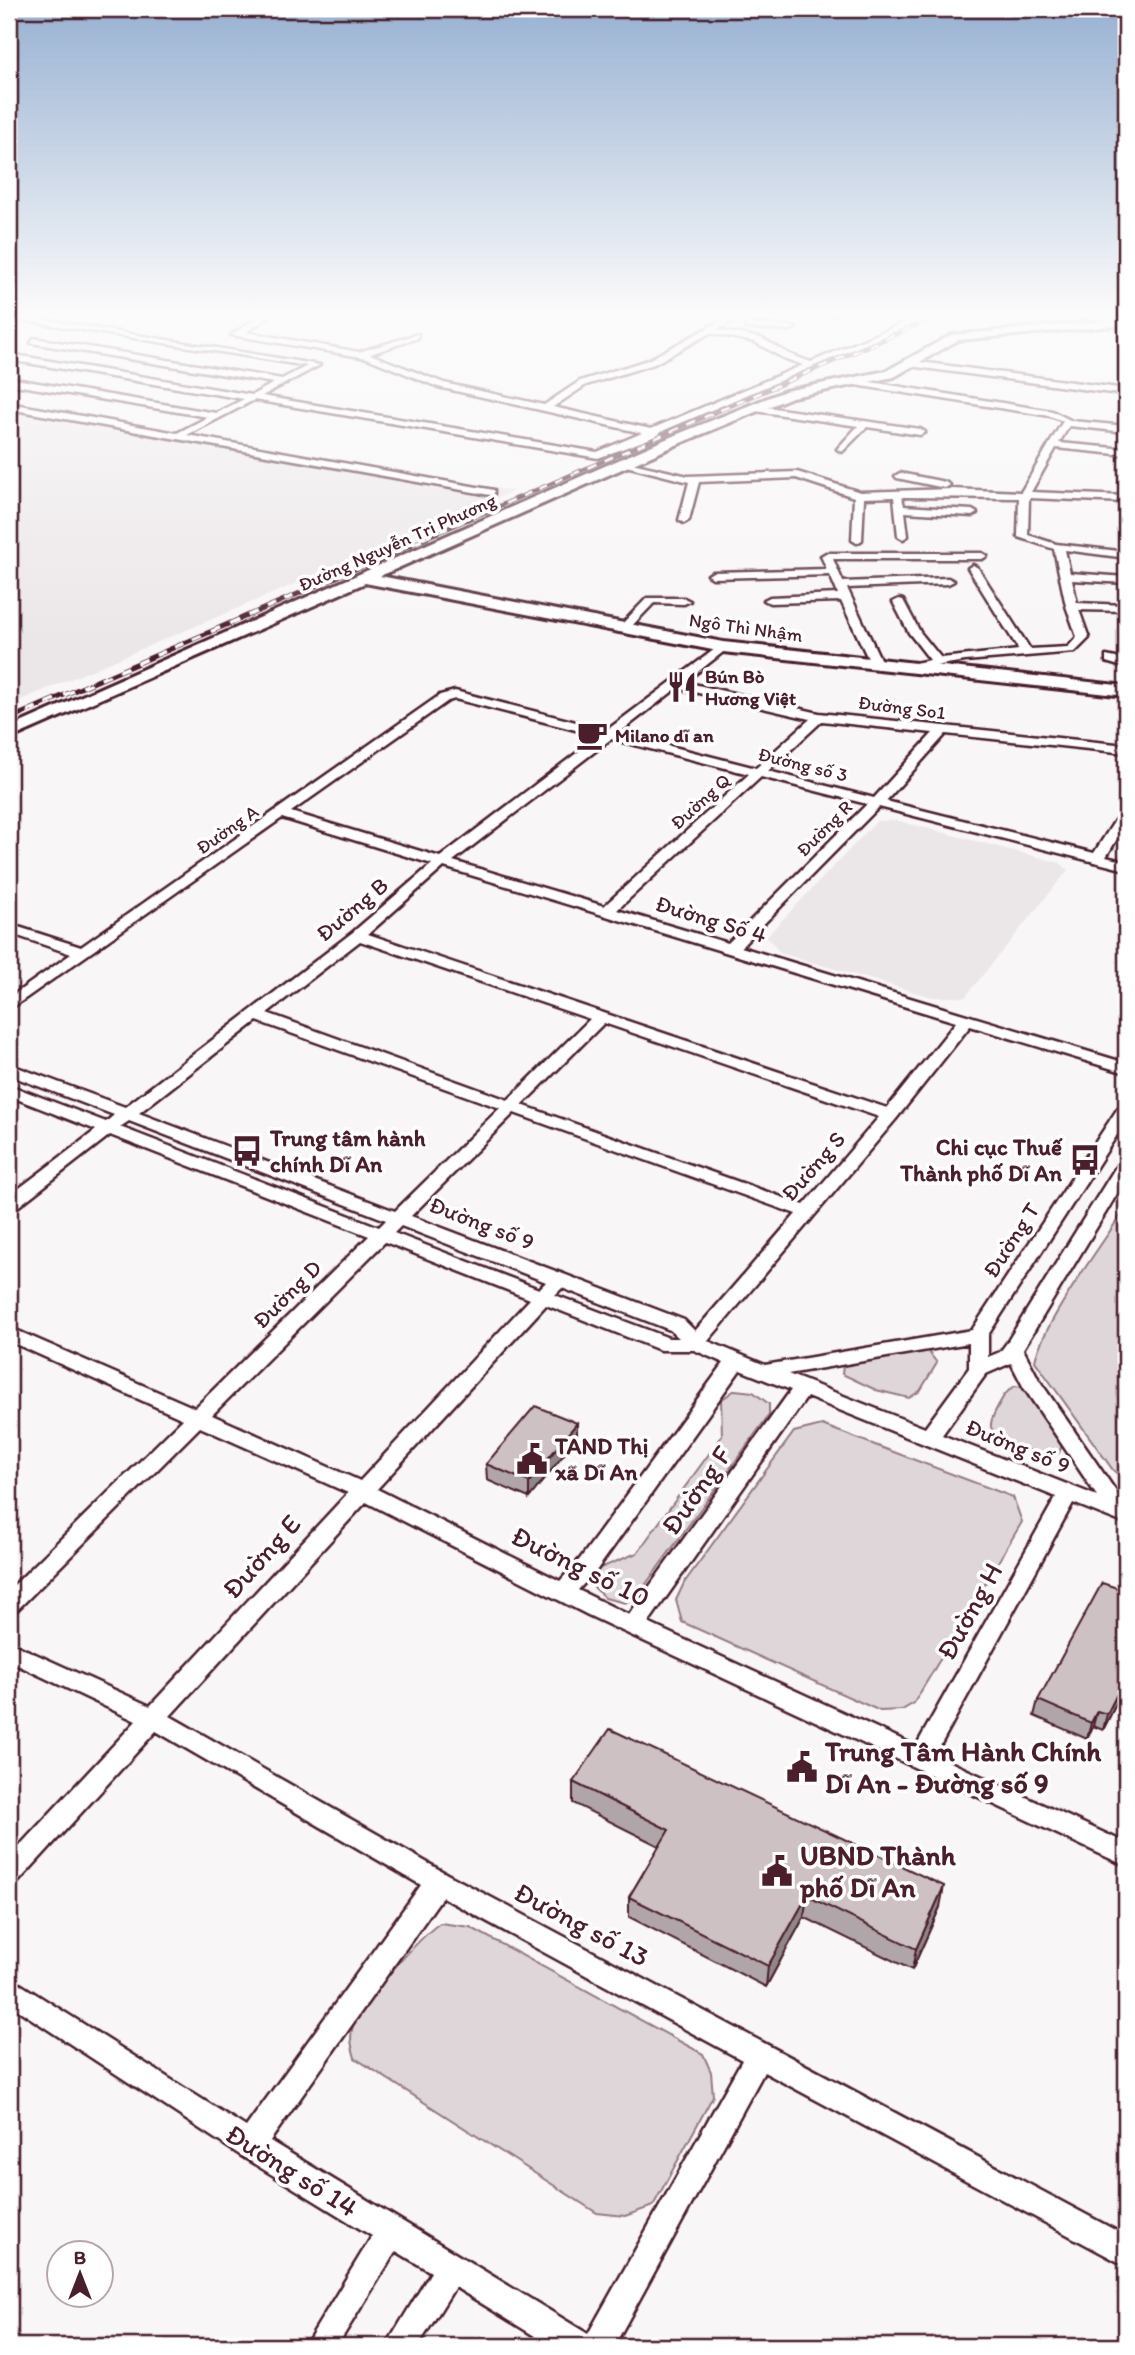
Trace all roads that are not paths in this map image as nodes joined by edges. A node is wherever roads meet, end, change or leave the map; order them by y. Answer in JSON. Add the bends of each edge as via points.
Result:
{"nodes":[{"id":1,"x":109,"y":423,"type":"edge"},
{"id":2,"x":204,"y":423,"type":"edge"},
{"id":3,"x":404,"y":423,"type":"edge"},
{"id":4,"x":614,"y":423,"type":"edge"},
{"id":5,"x":674,"y":423,"type":"edge"},
{"id":6,"x":716,"y":423,"type":"edge"},
{"id":7,"x":851,"y":423,"type":"edge"},
{"id":8,"x":1066,"y":423,"type":"joint"},
{"id":9,"x":865,"y":425,"type":"junction"},
{"id":10,"x":1126,"y":429,"type":"edge"},
{"id":11,"x":653,"y":432,"type":"junction"},
{"id":12,"x":920,"y":432,"type":"dead end"},
{"id":13,"x":180,"y":435,"type":"junction"},
{"id":14,"x":678,"y":439,"type":"junction"},
{"id":15,"x":1054,"y":445,"type":"junction"},
{"id":16,"x":842,"y":449,"type":"dead end"},
{"id":17,"x":1126,"y":452,"type":"edge"},
{"id":18,"x":622,"y":464,"type":"junction"},
{"id":19,"x":900,"y":475,"type":"dead end"},
{"id":20,"x":693,"y":479,"type":"junction"},
{"id":21,"x":490,"y":492,"type":"dead end"},
{"id":22,"x":952,"y":492,"type":"junction"},
{"id":23,"x":859,"y":495,"type":"junction"},
{"id":24,"x":897,"y":495,"type":"junction"},
{"id":25,"x":1024,"y":496,"type":"junction"},
{"id":26,"x":1126,"y":499,"type":"edge"},
{"id":27,"x":900,"y":509,"type":"junction"},
{"id":28,"x":972,"y":513,"type":"dead end"},
{"id":29,"x":684,"y":520,"type":"dead end"},
{"id":30,"x":903,"y":537,"type":"dead end"},
{"id":31,"x":857,"y":540,"type":"dead end"},
{"id":32,"x":1053,"y":546,"type":"dead end"},
{"id":33,"x":1126,"y":552,"type":"edge"},
{"id":34,"x":982,"y":556,"type":"dead end"},
{"id":35,"x":973,"y":568,"type":"dead end"},
{"id":36,"x":834,"y":572,"type":"junction"},
{"id":37,"x":713,"y":575,"type":"dead end"},
{"id":38,"x":1065,"y":576,"type":"junction"},
{"id":39,"x":365,"y":578,"type":"junction"},
{"id":40,"x":1126,"y":580,"type":"edge"},
{"id":41,"x":948,"y":581,"type":"dead end"},
{"id":42,"x":840,"y":584,"type":"junction"},
{"id":43,"x":846,"y":597,"type":"junction"},
{"id":44,"x":770,"y":600,"type":"dead end"},
{"id":45,"x":684,"y":601,"type":"dead end"},
{"id":46,"x":899,"y":601,"type":"dead end"},
{"id":47,"x":1072,"y":606,"type":"junction"},
{"id":48,"x":1126,"y":608,"type":"edge"},
{"id":49,"x":622,"y":630,"type":"junction"},
{"id":50,"x":723,"y":647,"type":"junction"},
{"id":51,"x":1026,"y":652,"type":"junction"},
{"id":52,"x":1110,"y":659,"type":"dead end"},
{"id":53,"x":937,"y":660,"type":"junction"},
{"id":54,"x":1126,"y":664,"type":"edge"},
{"id":55,"x":877,"y":665,"type":"junction"},
{"id":56,"x":908,"y":668,"type":"junction"},
{"id":57,"x":677,"y":684,"type":"junction"},
{"id":58,"x":1126,"y":691,"type":"edge"},
{"id":59,"x":471,"y":697,"type":"joint"},
{"id":60,"x":820,"y":717,"type":"junction"},
{"id":61,"x":941,"y":732,"type":"junction"},
{"id":62,"x":9,"y":734,"type":"edge"},
{"id":63,"x":612,"y":734,"type":"junction"},
{"id":64,"x":1126,"y":749,"type":"edge"},
{"id":65,"x":760,"y":772,"type":"junction"},
{"id":66,"x":877,"y":802,"type":"junction"},
{"id":67,"x":282,"y":814,"type":"junction"},
{"id":68,"x":1126,"y":814,"type":"edge"},
{"id":69,"x":1097,"y":859,"type":"junction"},
{"id":70,"x":441,"y":863,"type":"junction"},
{"id":71,"x":1126,"y":866,"type":"edge"},
{"id":72,"x":606,"y":912,"type":"junction"},
{"id":73,"x":9,"y":928,"type":"edge"},
{"id":74,"x":358,"y":935,"type":"junction"},
{"id":75,"x":731,"y":949,"type":"junction"},
{"id":76,"x":83,"y":953,"type":"junction"},
{"id":77,"x":9,"y":1005,"type":"edge"},
{"id":78,"x":256,"y":1015,"type":"junction"},
{"id":79,"x":599,"y":1019,"type":"junction"},
{"id":80,"x":966,"y":1020,"type":"junction"},
{"id":81,"x":1126,"y":1068,"type":"edge"},
{"id":82,"x":9,"y":1069,"type":"edge"},
{"id":83,"x":9,"y":1090,"type":"edge"},
{"id":84,"x":510,"y":1107,"type":"junction"},
{"id":85,"x":1126,"y":1108,"type":"edge"},
{"id":86,"x":125,"y":1114,"type":"junction"},
{"id":87,"x":890,"y":1115,"type":"junction"},
{"id":88,"x":108,"y":1128,"type":"junction"},
{"id":89,"x":1126,"y":1165,"type":"edge"},
{"id":90,"x":9,"y":1205,"type":"edge"},
{"id":91,"x":806,"y":1212,"type":"junction"},
{"id":92,"x":399,"y":1217,"type":"junction"},
{"id":93,"x":383,"y":1233,"type":"junction"},
{"id":94,"x":559,"y":1279,"type":"junction"},
{"id":95,"x":543,"y":1296,"type":"junction"},
{"id":96,"x":9,"y":1333,"type":"edge"},
{"id":97,"x":978,"y":1335,"type":"junction"},
{"id":98,"x":696,"y":1343,"type":"junction"},
{"id":99,"x":1013,"y":1349,"type":"junction"},
{"id":100,"x":736,"y":1361,"type":"junction"},
{"id":101,"x":979,"y":1368,"type":"junction"},
{"id":102,"x":766,"y":1371,"type":"junction"},
{"id":103,"x":804,"y":1387,"type":"junction"},
{"id":104,"x":196,"y":1418,"type":"junction"},
{"id":105,"x":930,"y":1437,"type":"junction"},
{"id":106,"x":361,"y":1490,"type":"junction"},
{"id":107,"x":1069,"y":1492,"type":"junction"},
{"id":108,"x":1123,"y":1514,"type":"edge"},
{"id":109,"x":563,"y":1592,"type":"junction"},
{"id":110,"x":9,"y":1604,"type":"edge"},
{"id":111,"x":634,"y":1625,"type":"junction"},
{"id":112,"x":9,"y":1651,"type":"edge"},
{"id":113,"x":153,"y":1718,"type":"junction"},
{"id":114,"x":921,"y":1759,"type":"junction"},
{"id":115,"x":1126,"y":1855,"type":"edge"},
{"id":116,"x":9,"y":1874,"type":"edge"},
{"id":117,"x":438,"y":1882,"type":"junction"},
{"id":118,"x":9,"y":1989,"type":"edge"},
{"id":119,"x":759,"y":2055,"type":"junction"},
{"id":120,"x":250,"y":2145,"type":"junction"},
{"id":121,"x":391,"y":2232,"type":"junction"},
{"id":122,"x":1126,"y":2252,"type":"edge"},
{"id":123,"x":450,"y":2269,"type":"junction"},
{"id":124,"x":320,"y":2346,"type":"edge"},
{"id":125,"x":401,"y":2346,"type":"edge"},
{"id":126,"x":579,"y":2346,"type":"edge"},
{"id":127,"x":598,"y":2346,"type":"edge"}],
"edges":[{"from":1,"to":13,"type":"street"},
{"from":2,"to":13,"type":"street"},
{"from":3,"to":11,"type":"street","via":[[598,455]]},
{"from":4,"to":11,"type":"street"},
{"from":5,"to":11,"type":"street"},
{"from":6,"to":14,"type":"main road","name":"Đường Nguyễn Tri Phương"},
{"from":7,"to":9,"type":"street"},
{"from":8,"to":10,"type":"street"},
{"from":8,"to":15,"type":"street"},
{"from":9,"to":12,"type":"street"},
{"from":9,"to":16,"type":"street"},
{"from":11,"to":14,"type":"street"},
{"from":13,"to":21,"type":"street"},
{"from":14,"to":18,"type":"main road","name":"Đường Nguyễn Tri Phương"},
{"from":15,"to":17,"type":"street"},
{"from":15,"to":25,"type":"street"},
{"from":18,"to":20,"type":"street"},
{"from":18,"to":39,"type":"main road","name":"Đường Nguyễn Tri Phương"},
{"from":19,"to":22,"type":"street","via":[[953,486]]},
{"from":20,"to":23,"type":"street","via":[[797,475]]},
{"from":20,"to":29,"type":"street"},
{"from":22,"to":24,"type":"street"},
{"from":22,"to":25,"type":"street"},
{"from":23,"to":24,"type":"street"},
{"from":23,"to":31,"type":"street"},
{"from":24,"to":27,"type":"street"},
{"from":25,"to":26,"type":"street"},
{"from":25,"to":32,"type":"street","via":[[1023,537]]},
{"from":27,"to":28,"type":"street"},
{"from":27,"to":30,"type":"street"},
{"from":33,"to":38,"type":"street","via":[[1059,546]]},
{"from":34,"to":36,"type":"street","via":[[825,552]]},
{"from":35,"to":51,"type":"street"},
{"from":36,"to":37,"type":"street"},
{"from":36,"to":42,"type":"street"},
{"from":38,"to":40,"type":"street"},
{"from":38,"to":47,"type":"street"},
{"from":39,"to":49,"type":"main road","name":"Ngô Thì Nhậm"},
{"from":39,"to":62,"type":"main road","name":"Đường Nguyễn Tri Phương"},
{"from":41,"to":42,"type":"street"},
{"from":42,"to":43,"type":"street"},
{"from":43,"to":44,"type":"street"},
{"from":43,"to":55,"type":"street"},
{"from":45,"to":49,"type":"street","via":[[651,600]]},
{"from":46,"to":53,"type":"street","via":[[915,633]]},
{"from":47,"to":48,"type":"street"},
{"from":47,"to":51,"type":"street","via":[[1083,638],[1078,645],[1070,650]]},
{"from":49,"to":50,"type":"main road","name":"Ngô Thì Nhậm"},
{"from":50,"to":55,"type":"main road","name":"Ngô Thì Nhậm"},
{"from":50,"to":57,"type":"street","name":"Đường B"},
{"from":51,"to":53,"type":"street"},
{"from":52,"to":54,"type":"street"},
{"from":53,"to":56,"type":"street"},
{"from":55,"to":56,"type":"main road","name":"Ngô Thì Nhậm"},
{"from":56,"to":58,"type":"main road","name":"Ngô Thì Nhậm"},
{"from":57,"to":60,"type":"street","name":"Đường So1"},
{"from":57,"to":63,"type":"street","name":"Đường B"},
{"from":59,"to":63,"type":"street","name":"Đường số 3"},
{"from":59,"to":67,"type":"street","name":"Đường A","via":[[444,698]]},
{"from":60,"to":61,"type":"street","name":"Đường So1"},
{"from":60,"to":65,"type":"street","name":"Đường Q"},
{"from":61,"to":64,"type":"street","name":"Đường So1"},
{"from":61,"to":66,"type":"street","name":"Đường R"},
{"from":63,"to":65,"type":"street","name":"Đường số 3"},
{"from":63,"to":70,"type":"street","name":"Đường B"},
{"from":65,"to":66,"type":"street","name":"Đường số 3"},
{"from":65,"to":72,"type":"street","name":"Đường Q"},
{"from":66,"to":69,"type":"street","name":"Đường số 3"},
{"from":66,"to":75,"type":"street","name":"Đường R"},
{"from":67,"to":70,"type":"street","name":"Đường Số 4"},
{"from":67,"to":76,"type":"street","name":"Đường A"},
{"from":68,"to":69,"type":"street"},
{"from":69,"to":71,"type":"street","name":"Đường số 3"},
{"from":70,"to":72,"type":"street","name":"Đường Số 4"},
{"from":70,"to":74,"type":"street","name":"Đường B"},
{"from":72,"to":75,"type":"street","name":"Đường Số 4"},
{"from":73,"to":76,"type":"street"},
{"from":74,"to":78,"type":"street","name":"Đường B"},
{"from":74,"to":79,"type":"street"},
{"from":75,"to":80,"type":"street","name":"Đường Số 4"},
{"from":76,"to":77,"type":"street","name":"Đường A"},
{"from":78,"to":84,"type":"street"},
{"from":78,"to":86,"type":"street","name":"Đường B"},
{"from":79,"to":84,"type":"street","name":"Đường D"},
{"from":79,"to":87,"type":"street"},
{"from":80,"to":81,"type":"street","name":"Đường Số 4"},
{"from":80,"to":87,"type":"street","name":"Đường S"},
{"from":82,"to":86,"type":"street","name":"Đường số 9"},
{"from":83,"to":88,"type":"street","name":"Đường số 9"},
{"from":84,"to":91,"type":"street"},
{"from":84,"to":92,"type":"street","name":"Đường D"},
{"from":85,"to":97,"type":"street","name":"Đường T"},
{"from":86,"to":88,"type":"street","name":"Đường B"},
{"from":86,"to":92,"type":"street","name":"Đường số 9"},
{"from":87,"to":91,"type":"street","name":"Đường S"},
{"from":88,"to":90,"type":"street","name":"Đường B"},
{"from":88,"to":93,"type":"street","name":"Đường số 9"},
{"from":89,"to":99,"type":"street"},
{"from":91,"to":98,"type":"street","name":"Đường S"},
{"from":92,"to":93,"type":"street","name":"Đường D"},
{"from":92,"to":94,"type":"street","name":"Đường số 9"},
{"from":93,"to":95,"type":"street","name":"Đường số 9"},
{"from":93,"to":104,"type":"street","name":"Đường D"},
{"from":94,"to":95,"type":"street","name":"Đường E"},
{"from":94,"to":98,"type":"street","name":"Đường số 9","via":[[677,1325]]},
{"from":95,"to":98,"type":"street","name":"Đường số 9","via":[[667,1345]]},
{"from":95,"to":106,"type":"street","name":"Đường E"},
{"from":96,"to":104,"type":"street","name":"Đường số 10"},
{"from":97,"to":101,"type":"street"},
{"from":97,"to":102,"type":"street"},
{"from":98,"to":100,"type":"street","name":"Đường số 9"},
{"from":99,"to":101,"type":"street","via":[[1007,1357]]},
{"from":99,"to":108,"type":"street","via":[[1031,1383]]},
{"from":100,"to":102,"type":"street","name":"Đường số 9"},
{"from":100,"to":109,"type":"street","name":"Đường F","via":[[588,1565]]},
{"from":101,"to":105,"type":"street"},
{"from":102,"to":103,"type":"street","name":"Đường số 9"},
{"from":103,"to":105,"type":"street","name":"Đường số 9"},
{"from":103,"to":111,"type":"street","name":"Đường F"},
{"from":104,"to":106,"type":"street","name":"Đường số 10"},
{"from":104,"to":110,"type":"street","name":"Đường D"},
{"from":105,"to":107,"type":"street","name":"Đường số 9"},
{"from":106,"to":109,"type":"street","name":"Đường số 10"},
{"from":106,"to":113,"type":"street","name":"Đường E"},
{"from":107,"to":108,"type":"street","name":"Đường số 9"},
{"from":107,"to":114,"type":"street","name":"Đường H"},
{"from":109,"to":111,"type":"street","name":"Đường số 10"},
{"from":111,"to":114,"type":"street","name":"Đường số 10"},
{"from":112,"to":113,"type":"street","name":"Đường số 13"},
{"from":113,"to":116,"type":"street","name":"Đường E"},
{"from":113,"to":117,"type":"street","name":"Đường số 13"},
{"from":114,"to":115,"type":"street","name":"Đường số 10"},
{"from":117,"to":119,"type":"street","name":"Đường số 13"},
{"from":117,"to":120,"type":"street"},
{"from":118,"to":120,"type":"street","name":"Đường số 14"},
{"from":119,"to":122,"type":"street","name":"Đường số 13"},
{"from":119,"to":127,"type":"street"},
{"from":120,"to":121,"type":"street","name":"Đường số 14"},
{"from":121,"to":123,"type":"street","name":"Đường số 14"},
{"from":121,"to":124,"type":"street"},
{"from":123,"to":125,"type":"street"},
{"from":123,"to":126,"type":"street","name":"Đường số 14"}]}
